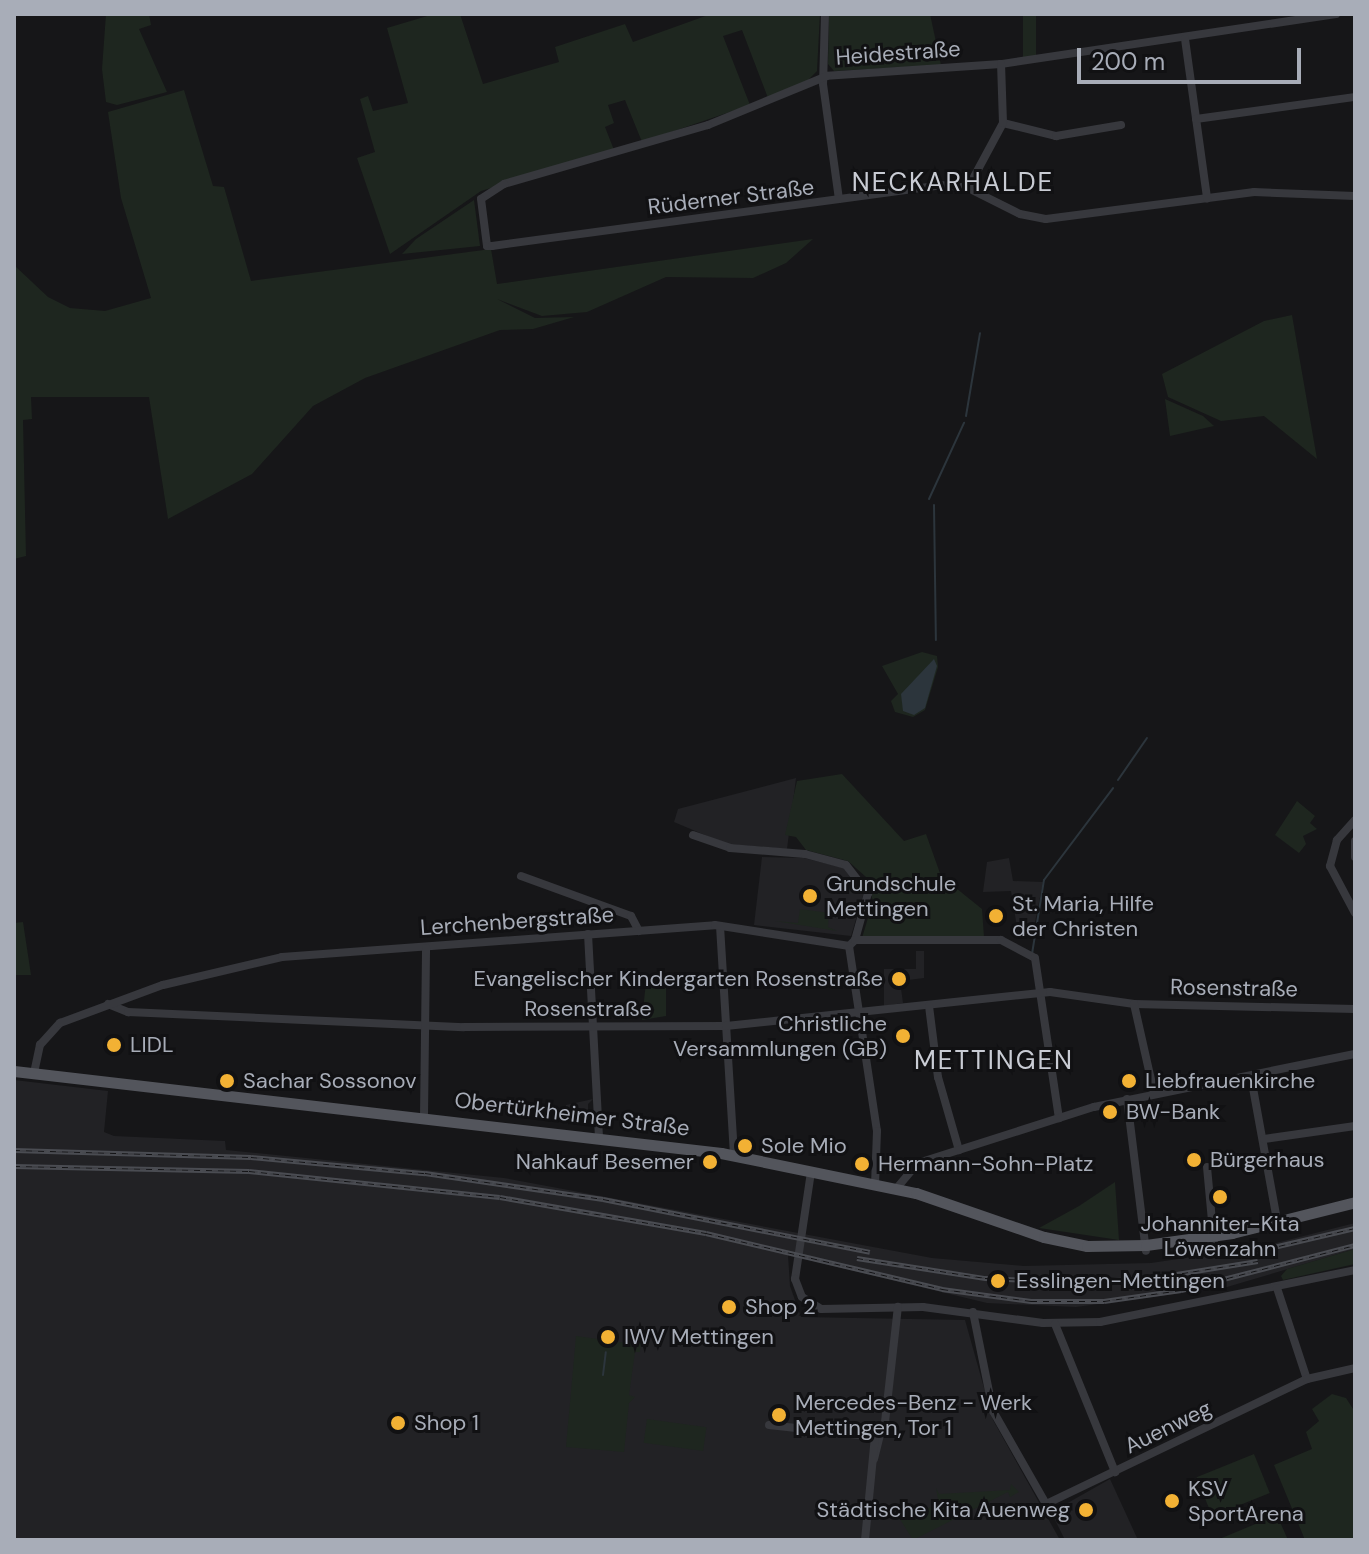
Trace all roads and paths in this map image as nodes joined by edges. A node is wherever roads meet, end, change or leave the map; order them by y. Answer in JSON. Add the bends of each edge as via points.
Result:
{"nodes":[{"id":1,"x":825,"y":14,"type":"edge"},
{"id":2,"x":1336,"y":14,"type":"edge"},
{"id":3,"x":1185,"y":39,"type":"junction"},
{"id":4,"x":1001,"y":64,"type":"junction"},
{"id":5,"x":823,"y":78,"type":"junction"},
{"id":6,"x":1355,"y":97,"type":"edge"},
{"id":7,"x":1196,"y":119,"type":"junction"},
{"id":8,"x":1003,"y":123,"type":"junction"},
{"id":9,"x":1121,"y":125,"type":"dead end"},
{"id":10,"x":968,"y":188,"type":"junction"},
{"id":11,"x":1355,"y":196,"type":"edge"},
{"id":12,"x":481,"y":197,"type":"joint"},
{"id":13,"x":1207,"y":198,"type":"junction"},
{"id":14,"x":839,"y":199,"type":"junction"},
{"id":15,"x":1355,"y":820,"type":"edge"},
{"id":16,"x":693,"y":835,"type":"dead end"},
{"id":17,"x":1355,"y":841,"type":"edge"},
{"id":18,"x":1355,"y":857,"type":"edge"},
{"id":19,"x":521,"y":876,"type":"dead end"},
{"id":20,"x":1355,"y":913,"type":"edge"},
{"id":21,"x":720,"y":926,"type":"junction"},
{"id":22,"x":639,"y":931,"type":"junction"},
{"id":23,"x":588,"y":934,"type":"junction"},
{"id":24,"x":852,"y":943,"type":"junction"},
{"id":25,"x":426,"y":948,"type":"junction"},
{"id":26,"x":1041,"y":992,"type":"junction"},
{"id":27,"x":108,"y":1004,"type":"junction"},
{"id":28,"x":1134,"y":1004,"type":"junction"},
{"id":29,"x":929,"y":1006,"type":"junction"},
{"id":30,"x":1355,"y":1009,"type":"edge"},
{"id":31,"x":859,"y":1015,"type":"junction"},
{"id":32,"x":726,"y":1026,"type":"junction"},
{"id":33,"x":425,"y":1027,"type":"junction"},
{"id":34,"x":595,"y":1027,"type":"junction"},
{"id":35,"x":1355,"y":1054,"type":"edge"},
{"id":36,"x":14,"y":1071,"type":"edge"},
{"id":37,"x":34,"y":1073,"type":"junction"},
{"id":38,"x":1251,"y":1077,"type":"junction"},
{"id":39,"x":1154,"y":1093,"type":"junction"},
{"id":40,"x":1127,"y":1099,"type":"junction"},
{"id":41,"x":424,"y":1116,"type":"junction"},
{"id":42,"x":1059,"y":1118,"type":"junction"},
{"id":43,"x":1355,"y":1126,"type":"edge"},
{"id":44,"x":599,"y":1136,"type":"junction"},
{"id":45,"x":1264,"y":1139,"type":"junction"},
{"id":46,"x":959,"y":1150,"type":"junction"},
{"id":47,"x":734,"y":1155,"type":"junction"},
{"id":48,"x":1207,"y":1167,"type":"dead end"},
{"id":49,"x":811,"y":1172,"type":"junction"},
{"id":50,"x":875,"y":1185,"type":"junction"},
{"id":51,"x":901,"y":1191,"type":"junction"},
{"id":52,"x":1355,"y":1202,"type":"edge"},
{"id":53,"x":1355,"y":1209,"type":"edge"},
{"id":54,"x":1278,"y":1225,"type":"junction"},
{"id":55,"x":1213,"y":1239,"type":"junction"},
{"id":56,"x":1146,"y":1248,"type":"junction"},
{"id":57,"x":1355,"y":1270,"type":"edge"},
{"id":58,"x":1277,"y":1288,"type":"junction"},
{"id":59,"x":898,"y":1307,"type":"junction"},
{"id":60,"x":973,"y":1312,"type":"junction"},
{"id":61,"x":1055,"y":1324,"type":"junction"},
{"id":62,"x":1355,"y":1368,"type":"edge"},
{"id":63,"x":1307,"y":1379,"type":"junction"},
{"id":64,"x":769,"y":1425,"type":"dead end"},
{"id":65,"x":878,"y":1434,"type":"junction"},
{"id":66,"x":1115,"y":1472,"type":"junction"},
{"id":67,"x":865,"y":1540,"type":"edge"}],
"edges":[{"from":1,"to":5,"type":"street"},
{"from":2,"to":3,"type":"street","name":"Heidestraße"},
{"from":3,"to":4,"type":"street","name":"Heidestraße"},
{"from":3,"to":7,"type":"street"},
{"from":4,"to":5,"type":"street","name":"Heidestraße"},
{"from":4,"to":8,"type":"street"},
{"from":5,"to":12,"type":"street","name":"Heidestraße","via":[[715,123],[510,182]]},
{"from":5,"to":14,"type":"street"},
{"from":6,"to":7,"type":"street"},
{"from":7,"to":13,"type":"street"},
{"from":8,"to":9,"type":"street","via":[[1056,136]]},
{"from":8,"to":10,"type":"street"},
{"from":10,"to":13,"type":"street","name":"Rüderner Straße","via":[[1039,219]]},
{"from":10,"to":14,"type":"street","name":"Rüderner Straße","via":[[934,185]]},
{"from":11,"to":13,"type":"street","name":"Rüderner Straße","via":[[1277,191]]},
{"from":12,"to":14,"type":"street","name":"Rüderner Straße","via":[[487,246]]},
{"from":15,"to":20,"type":"street","via":[[1337,840],[1330,866]]},
{"from":16,"to":24,"type":"street","via":[[730,848],[805,854],[848,866],[868,890]]},
{"from":17,"to":18,"type":"street"},
{"from":19,"to":22,"type":"street","via":[[633,917]]},
{"from":21,"to":22,"type":"street","name":"Lerchenbergstraße"},
{"from":21,"to":24,"type":"street","name":"Lerchenbergstraße"},
{"from":21,"to":32,"type":"street"},
{"from":22,"to":23,"type":"street","name":"Lerchenbergstraße"},
{"from":23,"to":25,"type":"street","name":"Lerchenbergstraße"},
{"from":23,"to":34,"type":"street"},
{"from":24,"to":26,"type":"street","name":"Lerchenbergstraße","via":[[1001,940],[1036,960]]},
{"from":24,"to":31,"type":"street"},
{"from":25,"to":27,"type":"street","name":"Lerchenbergstraße","via":[[261,961]]},
{"from":25,"to":33,"type":"street"},
{"from":26,"to":28,"type":"street","name":"Rosenstraße"},
{"from":26,"to":29,"type":"street","name":"Rosenstraße"},
{"from":26,"to":42,"type":"street"},
{"from":27,"to":33,"type":"street","name":"Rosenstraße","via":[[126,1012]]},
{"from":27,"to":37,"type":"street","name":"Lerchenbergstraße","via":[[53,1027],[40,1045]]},
{"from":28,"to":30,"type":"street","name":"Rosenstraße"},
{"from":28,"to":39,"type":"street"},
{"from":29,"to":31,"type":"street","name":"Rosenstraße"},
{"from":29,"to":46,"type":"street","via":[[938,1077]]},
{"from":31,"to":32,"type":"street","name":"Rosenstraße"},
{"from":31,"to":50,"type":"street","via":[[877,1131]]},
{"from":32,"to":34,"type":"street","name":"Rosenstraße"},
{"from":32,"to":47,"type":"street"},
{"from":33,"to":34,"type":"street","name":"Rosenstraße"},
{"from":33,"to":41,"type":"street"},
{"from":34,"to":44,"type":"street"},
{"from":35,"to":38,"type":"street"},
{"from":36,"to":37,"type":"main road","name":"Obertürkheimer Straße"},
{"from":37,"to":41,"type":"main road","name":"Obertürkheimer Straße"},
{"from":38,"to":39,"type":"street"},
{"from":38,"to":45,"type":"street"},
{"from":39,"to":40,"type":"street"},
{"from":40,"to":42,"type":"street"},
{"from":40,"to":56,"type":"street"},
{"from":41,"to":44,"type":"main road","name":"Obertürkheimer Straße"},
{"from":42,"to":46,"type":"street"},
{"from":43,"to":45,"type":"street"},
{"from":44,"to":47,"type":"main road","name":"Obertürkheimer Straße"},
{"from":45,"to":54,"type":"street"},
{"from":46,"to":51,"type":"street","via":[[915,1165]]},
{"from":47,"to":49,"type":"main road","name":"Obertürkheimer Straße"},
{"from":48,"to":55,"type":"street"},
{"from":49,"to":50,"type":"main road","name":"Obertürkheimer Straße"},
{"from":49,"to":59,"type":"street","via":[[795,1272],[800,1294],[821,1309]]},
{"from":50,"to":51,"type":"main road","name":"Obertürkheimer Straße"},
{"from":51,"to":56,"type":"main road","name":"Obertürkheimer Straße","via":[[1055,1247],[1098,1253]]},
{"from":52,"to":54,"type":"main road"},
{"from":53,"to":55,"type":"main road","via":[[1288,1229]]},
{"from":54,"to":55,"type":"main road"},
{"from":55,"to":56,"type":"main road","name":"Obertürkheimer Straße"},
{"from":57,"to":58,"type":"street"},
{"from":58,"to":61,"type":"street","via":[[1130,1318]]},
{"from":58,"to":63,"type":"street"},
{"from":59,"to":60,"type":"street"},
{"from":59,"to":65,"type":"street"},
{"from":60,"to":61,"type":"street"},
{"from":60,"to":66,"type":"street","name":"Auenweg","via":[[993,1411],[1044,1504]]},
{"from":61,"to":66,"type":"street"},
{"from":62,"to":63,"type":"street","name":"Auenweg"},
{"from":63,"to":66,"type":"street","name":"Auenweg"},
{"from":64,"to":65,"type":"street"},
{"from":65,"to":67,"type":"street"}]}
